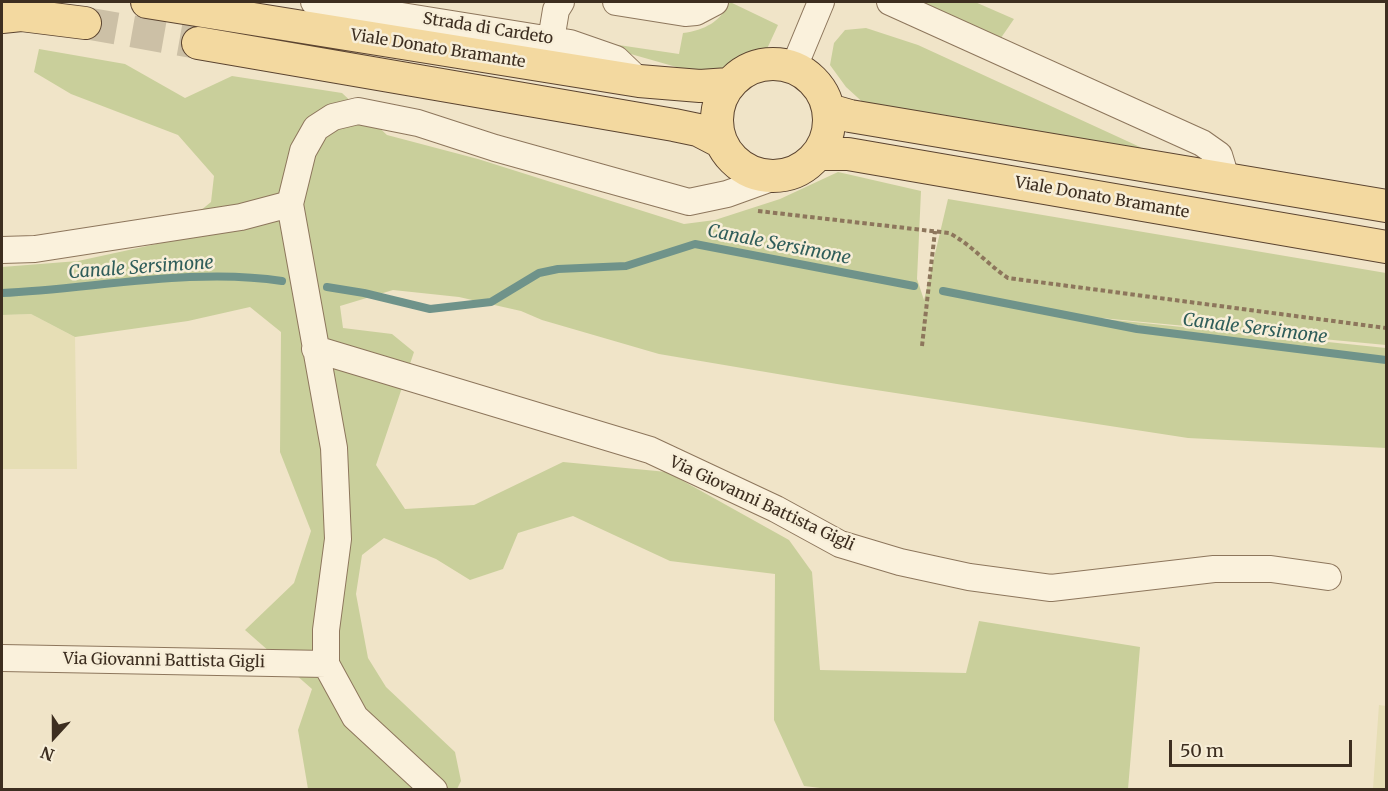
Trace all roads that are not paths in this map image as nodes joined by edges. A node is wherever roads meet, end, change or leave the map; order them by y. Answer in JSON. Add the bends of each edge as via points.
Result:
{"nodes":[{"id":1,"x":147,"y":2,"type":"edge"},
{"id":2,"x":323,"y":2,"type":"edge"},
{"id":3,"x":561,"y":2,"type":"edge"},
{"id":4,"x":616,"y":2,"type":"edge"},
{"id":5,"x":715,"y":2,"type":"edge"},
{"id":6,"x":821,"y":2,"type":"edge"},
{"id":7,"x":890,"y":2,"type":"edge"},
{"id":8,"x":206,"y":6,"type":"edge"},
{"id":9,"x":2,"y":17,"type":"edge"},
{"id":10,"x":85,"y":23,"type":"tunnel mouth"},
{"id":11,"x":551,"y":40,"type":"junction"},
{"id":12,"x":198,"y":43,"type":"tunnel mouth"},
{"id":13,"x":794,"y":68,"type":"junction"},
{"id":14,"x":639,"y":81,"type":"junction"},
{"id":15,"x":729,"y":84,"type":"junction"},
{"id":16,"x":829,"y":110,"type":"junction"},
{"id":17,"x":721,"y":142,"type":"junction"},
{"id":18,"x":818,"y":154,"type":"junction"},
{"id":19,"x":777,"y":176,"type":"junction"},
{"id":20,"x":1226,"y":178,"type":"junction"},
{"id":21,"x":290,"y":204,"type":"junction"},
{"id":22,"x":1386,"y":206,"type":"edge"},
{"id":23,"x":1386,"y":246,"type":"edge"},
{"id":24,"x":2,"y":250,"type":"edge"},
{"id":25,"x":315,"y":349,"type":"junction"},
{"id":26,"x":1328,"y":577,"type":"dead end"},
{"id":27,"x":2,"y":658,"type":"edge"},
{"id":28,"x":326,"y":664,"type":"junction"},
{"id":29,"x":434,"y":789,"type":"edge"}],
"edges":[{"from":1,"to":8,"type":"main road","name":"Viale Donato Bramante"},
{"from":2,"to":11,"type":"street","name":"Strada di Cardeto"},
{"from":3,"to":11,"type":"street"},
{"from":4,"to":5,"type":"street","via":[[685,14]]},
{"from":6,"to":13,"type":"street"},
{"from":7,"to":20,"type":"street","via":[[1202,143],[1219,155]]},
{"from":8,"to":14,"type":"main road","name":"Viale Donato Bramante"},
{"from":9,"to":10,"type":"main road","via":[[21,15]]},
{"from":11,"to":14,"type":"street","name":"Strada di Cardeto","via":[[616,59]]},
{"from":12,"to":17,"type":"main road","name":"Viale Donato Bramante","via":[[674,125],[698,130]]},
{"from":13,"to":15,"type":"main road","via":[[783,64],[759,65]]},
{"from":13,"to":16,"type":"main road","via":[[817,84]]},
{"from":14,"to":15,"type":"main road","name":"Viale Donato Bramante"},
{"from":15,"to":17,"type":"main road","via":[[717,112]]},
{"from":16,"to":18,"type":"main road","via":[[828,133]]},
{"from":16,"to":20,"type":"main road"},
{"from":17,"to":19,"type":"main road","via":[[744,168]]},
{"from":18,"to":19,"type":"main road","via":[[800,169]]},
{"from":18,"to":23,"type":"main road","name":"Viale Donato Bramante","via":[[848,154]]},
{"from":19,"to":21,"type":"street","via":[[727,194],[689,202],[418,123],[358,111],[333,117],[316,128],[303,151]]},
{"from":20,"to":22,"type":"main road"},
{"from":21,"to":24,"type":"street","via":[[241,217],[35,249]]},
{"from":21,"to":25,"type":"street"},
{"from":25,"to":26,"type":"street","name":"Via Giovanni Battista Gigli","via":[[650,450],[840,544],[900,562],[969,577],[1051,588],[1214,569],[1271,569]]},
{"from":25,"to":28,"type":"street","via":[[334,448],[338,539],[326,630]]},
{"from":27,"to":28,"type":"street","name":"Via Giovanni Battista Gigli"},
{"from":28,"to":29,"type":"street","via":[[355,717]]}]}
